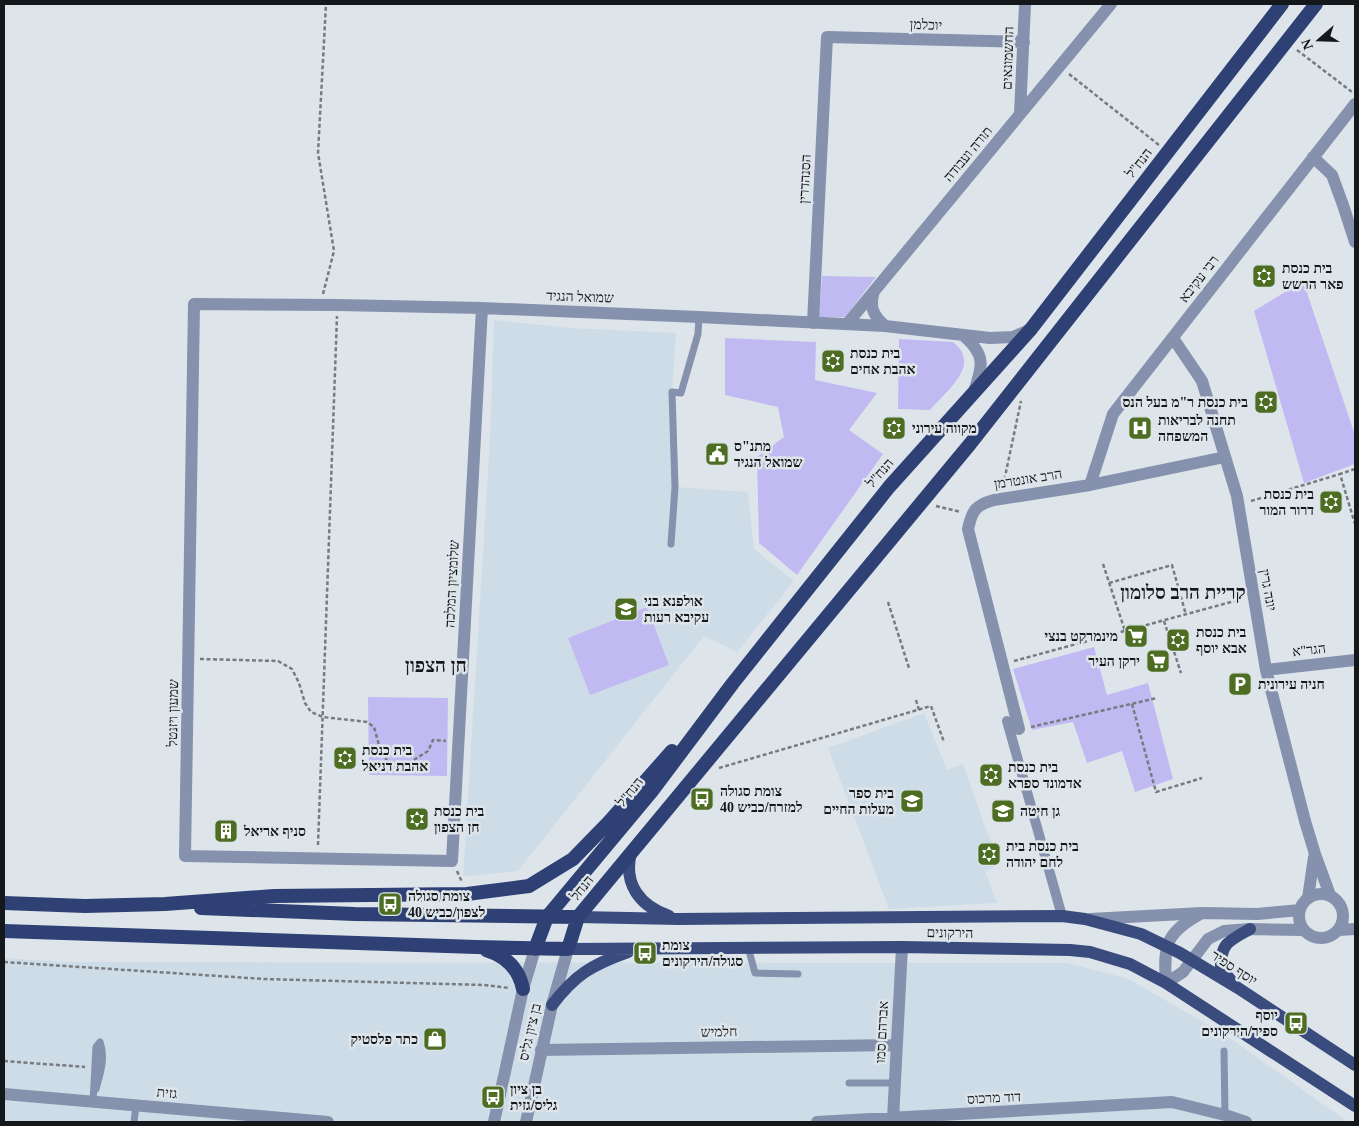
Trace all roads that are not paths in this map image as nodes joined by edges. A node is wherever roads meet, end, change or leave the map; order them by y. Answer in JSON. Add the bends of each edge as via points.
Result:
{"nodes":[{"id":1,"x":1024,"y":4,"type":"edge"},
{"id":2,"x":1112,"y":4,"type":"edge"},
{"id":3,"x":1282,"y":4,"type":"edge"},
{"id":4,"x":1316,"y":4,"type":"edge"},
{"id":5,"x":827,"y":37,"type":"joint"},
{"id":6,"x":1024,"y":42,"type":"junction"},
{"id":7,"x":1355,"y":104,"type":"edge"},
{"id":8,"x":1020,"y":114,"type":"junction"},
{"id":9,"x":1313,"y":157,"type":"junction"},
{"id":10,"x":1355,"y":242,"type":"edge"},
{"id":11,"x":874,"y":291,"type":"junction"},
{"id":12,"x":194,"y":304,"type":"joint"},
{"id":13,"x":482,"y":308,"type":"junction"},
{"id":14,"x":699,"y":317,"type":"junction"},
{"id":15,"x":813,"y":323,"type":"junction"},
{"id":16,"x":847,"y":324,"type":"junction"},
{"id":17,"x":885,"y":326,"type":"junction"},
{"id":18,"x":1031,"y":329,"type":"junction"},
{"id":19,"x":963,"y":335,"type":"junction"},
{"id":20,"x":1173,"y":338,"type":"junction"},
{"id":21,"x":973,"y":396,"type":"junction"},
{"id":22,"x":1225,"y":457,"type":"junction"},
{"id":23,"x":1090,"y":484,"type":"junction"},
{"id":24,"x":671,"y":544,"type":"dead end"},
{"id":25,"x":1355,"y":660,"type":"edge"},
{"id":26,"x":1266,"y":670,"type":"junction"},
{"id":27,"x":733,"y":682,"type":"junction"},
{"id":28,"x":1006,"y":720,"type":"dead end"},
{"id":29,"x":1019,"y":729,"type":"road end"},
{"id":30,"x":631,"y":853,"type":"junction"},
{"id":31,"x":1314,"y":854,"type":"junction"},
{"id":32,"x":452,"y":861,"type":"joint"},
{"id":33,"x":1330,"y":896,"type":"junction"},
{"id":34,"x":1308,"y":898,"type":"junction"},
{"id":35,"x":4,"y":903,"type":"edge"},
{"id":36,"x":165,"y":904,"type":"junction"},
{"id":37,"x":1300,"y":910,"type":"junction"},
{"id":38,"x":1349,"y":910,"type":"edge"},
{"id":39,"x":1202,"y":913,"type":"junction"},
{"id":40,"x":1062,"y":916,"type":"junction"},
{"id":41,"x":547,"y":917,"type":"junction"},
{"id":42,"x":578,"y":917,"type":"junction"},
{"id":43,"x":679,"y":919,"type":"junction"},
{"id":44,"x":1086,"y":919,"type":"junction"},
{"id":45,"x":1250,"y":929,"type":"junction"},
{"id":46,"x":1355,"y":929,"type":"edge"},
{"id":47,"x":1303,"y":930,"type":"junction"},
{"id":48,"x":1339,"y":930,"type":"junction"},
{"id":49,"x":6,"y":933,"type":"edge"},
{"id":50,"x":1166,"y":946,"type":"junction"},
{"id":51,"x":476,"y":947,"type":"junction"},
{"id":52,"x":748,"y":947,"type":"junction"},
{"id":53,"x":902,"y":947,"type":"junction"},
{"id":54,"x":535,"y":949,"type":"junction"},
{"id":55,"x":568,"y":949,"type":"junction"},
{"id":56,"x":637,"y":949,"type":"junction"},
{"id":57,"x":1193,"y":960,"type":"junction"},
{"id":58,"x":798,"y":974,"type":"dead end"},
{"id":59,"x":1166,"y":983,"type":"junction"},
{"id":60,"x":1238,"y":988,"type":"junction"},
{"id":61,"x":523,"y":989,"type":"junction"},
{"id":62,"x":552,"y":1005,"type":"junction"},
{"id":63,"x":896,"y":1045,"type":"junction"},
{"id":64,"x":542,"y":1050,"type":"junction"},
{"id":65,"x":1224,"y":1051,"type":"dead end"},
{"id":66,"x":1355,"y":1065,"type":"edge"},
{"id":67,"x":849,"y":1083,"type":"dead end"},
{"id":68,"x":894,"y":1083,"type":"junction"},
{"id":69,"x":4,"y":1094,"type":"edge"},
{"id":70,"x":93,"y":1102,"type":"junction"},
{"id":71,"x":136,"y":1106,"type":"junction"},
{"id":72,"x":1355,"y":1106,"type":"edge"},
{"id":73,"x":1225,"y":1115,"type":"junction"},
{"id":74,"x":892,"y":1119,"type":"junction"},
{"id":75,"x":306,"y":1121,"type":"edge"},
{"id":76,"x":528,"y":1121,"type":"edge"},
{"id":77,"x":134,"y":1122,"type":"edge"},
{"id":78,"x":328,"y":1122,"type":"edge"},
{"id":79,"x":494,"y":1122,"type":"edge"},
{"id":80,"x":817,"y":1122,"type":"edge"},
{"id":81,"x":1246,"y":1122,"type":"edge"}],
"edges":[{"from":1,"to":6,"type":"street","name":"החשמונאים"},
{"from":2,"to":8,"type":"street","name":"תורה ועבודה"},
{"from":3,"to":18,"type":"highway","name":"הנח\"ל"},
{"from":4,"to":30,"type":"highway","via":[[970,444]]},
{"from":5,"to":6,"type":"street","name":"יוכלמן"},
{"from":5,"to":15,"type":"street","name":"הסנהדרין"},
{"from":6,"to":8,"type":"street","name":"החשמונאים"},
{"from":7,"to":9,"type":"street","name":"רבי עקיבא"},
{"from":8,"to":11,"type":"street","name":"תורה ועבודה"},
{"from":9,"to":10,"type":"street","via":[[1332,175]]},
{"from":9,"to":20,"type":"street","name":"רבי עקיבא"},
{"from":11,"to":16,"type":"street","name":"תורה ועבודה"},
{"from":11,"to":17,"type":"street","via":[[872,310]]},
{"from":12,"to":13,"type":"street","name":"שמואל הנגיד"},
{"from":12,"to":32,"type":"street","name":"שמעון ויזנטל","via":[[185,856]]},
{"from":13,"to":14,"type":"street","name":"שמואל הנגיד"},
{"from":13,"to":32,"type":"street","name":"שלומציון המלכה"},
{"from":14,"to":15,"type":"street","name":"שמואל הנגיד"},
{"from":14,"to":24,"type":"lane","via":[[698,334],[681,393],[672,392],[675,487]]},
{"from":15,"to":16,"type":"street","name":"שמואל הנגיד"},
{"from":16,"to":17,"type":"street","name":"שמואל הנגיד"},
{"from":17,"to":19,"type":"street","name":"שמואל הנגיד"},
{"from":18,"to":19,"type":"street","name":"שמואל הנגיד","via":[[1012,337]]},
{"from":18,"to":21,"type":"highway","name":"הנח\"ל"},
{"from":19,"to":21,"type":"street","via":[[974,344],[981,361]]},
{"from":20,"to":22,"type":"street","name":"יונה גרין","via":[[1202,381]]},
{"from":20,"to":23,"type":"street","name":"רבי עקיבא","via":[[1113,414]]},
{"from":21,"to":27,"type":"highway","name":"הנח\"ל","via":[[889,487]]},
{"from":22,"to":23,"type":"street","name":"הרב אונטרמן"},
{"from":22,"to":26,"type":"street","name":"יונה גרין","via":[[1238,505]]},
{"from":23,"to":29,"type":"street","name":"הרב אונטרמן","via":[[981,503],[971,514],[968,529]]},
{"from":25,"to":26,"type":"street","name":"הגר\"א"},
{"from":26,"to":31,"type":"street","name":"יונה גרין"},
{"from":27,"to":36,"type":"highway","via":[[609,822],[572,859],[529,886],[467,894],[274,896]]},
{"from":27,"to":41,"type":"highway","name":"הנח\"ל","via":[[652,791]]},
{"from":28,"to":40,"type":"street"},
{"from":30,"to":42,"type":"highway","name":"הנחל"},
{"from":30,"to":43,"type":"main road","via":[[628,871],[636,893],[655,910]]},
{"from":31,"to":33,"type":"street","name":"יונה גרין"},
{"from":31,"to":34,"type":"street","name":"יונה גרין"},
{"from":33,"to":34,"type":"street","via":[[1322,894]]},
{"from":33,"to":38,"type":"street"},
{"from":34,"to":37,"type":"street"},
{"from":35,"to":36,"type":"highway"},
{"from":36,"to":41,"type":"highway","via":[[219,910]]},
{"from":37,"to":39,"type":"street","name":"הירקונים","via":[[1257,914]]},
{"from":37,"to":47,"type":"street","via":[[1298,917]]},
{"from":38,"to":48,"type":"street"},
{"from":39,"to":44,"type":"street","name":"הירקונים"},
{"from":39,"to":50,"type":"street","via":[[1173,933]]},
{"from":40,"to":43,"type":"main road","name":"הירקונים"},
{"from":40,"to":44,"type":"main road","name":"הירקונים"},
{"from":41,"to":42,"type":"highway"},
{"from":41,"to":54,"type":"highway","name":"הנח\"ל"},
{"from":42,"to":43,"type":"main road","name":"הירקונים"},
{"from":42,"to":55,"type":"highway","name":"הנחל"},
{"from":44,"to":50,"type":"main road","name":"יוסף ספיר","via":[[1141,934]]},
{"from":45,"to":47,"type":"street"},
{"from":45,"to":57,"type":"street","via":[[1224,931],[1208,939]]},
{"from":45,"to":60,"type":"main road","via":[[1227,942],[1220,955],[1221,969]]},
{"from":46,"to":48,"type":"street"},
{"from":47,"to":48,"type":"street","via":[[1309,936],[1322,939],[1330,938]]},
{"from":49,"to":51,"type":"highway"},
{"from":50,"to":57,"type":"main road","name":"יוסף ספיר"},
{"from":50,"to":59,"type":"street"},
{"from":51,"to":54,"type":"highway"},
{"from":51,"to":61,"type":"highway","via":[[507,960],[518,974]]},
{"from":52,"to":53,"type":"main road","name":"הירקונים"},
{"from":52,"to":56,"type":"main road","name":"הירקונים"},
{"from":52,"to":58,"type":"lane","via":[[755,973]]},
{"from":53,"to":59,"type":"main road","name":"הירקונים","via":[[1090,952],[1130,964]]},
{"from":53,"to":63,"type":"street","name":"אברהם סמו"},
{"from":54,"to":55,"type":"highway"},
{"from":54,"to":61,"type":"street","name":"בן ציון גליס"},
{"from":55,"to":56,"type":"main road","name":"הירקונים"},
{"from":55,"to":62,"type":"street","name":"בן ציון גליס"},
{"from":56,"to":62,"type":"main road","via":[[584,971]]},
{"from":57,"to":59,"type":"street"},
{"from":57,"to":60,"type":"main road","name":"יוסף ספיר"},
{"from":59,"to":72,"type":"main road"},
{"from":60,"to":66,"type":"main road","name":"יוסף ספיר"},
{"from":61,"to":79,"type":"street","name":"בן ציון גליס"},
{"from":62,"to":64,"type":"street","name":"בן ציון גליס"},
{"from":63,"to":64,"type":"street","name":"חלמיש"},
{"from":63,"to":68,"type":"street","name":"אברהם סמו"},
{"from":64,"to":76,"type":"street","name":"בן ציון גליס"},
{"from":65,"to":73,"type":"lane"},
{"from":67,"to":68,"type":"lane"},
{"from":68,"to":74,"type":"street","name":"אברהם סמו"},
{"from":69,"to":70,"type":"street","name":"גזית"},
{"from":70,"to":70,"type":"lane","via":[[101,1072],[100,1042],[96,1047]]},
{"from":70,"to":71,"type":"street","name":"גזית"},
{"from":71,"to":75,"type":"street","name":"גזית"},
{"from":71,"to":77,"type":"lane"},
{"from":73,"to":74,"type":"street","name":"דוד מרכוס","via":[[1172,1102]]},
{"from":73,"to":81,"type":"street","name":"דוד מרכוס"},
{"from":74,"to":80,"type":"street","name":"דוד מרכוס"},
{"from":75,"to":78,"type":"street","name":"גזית"}]}
